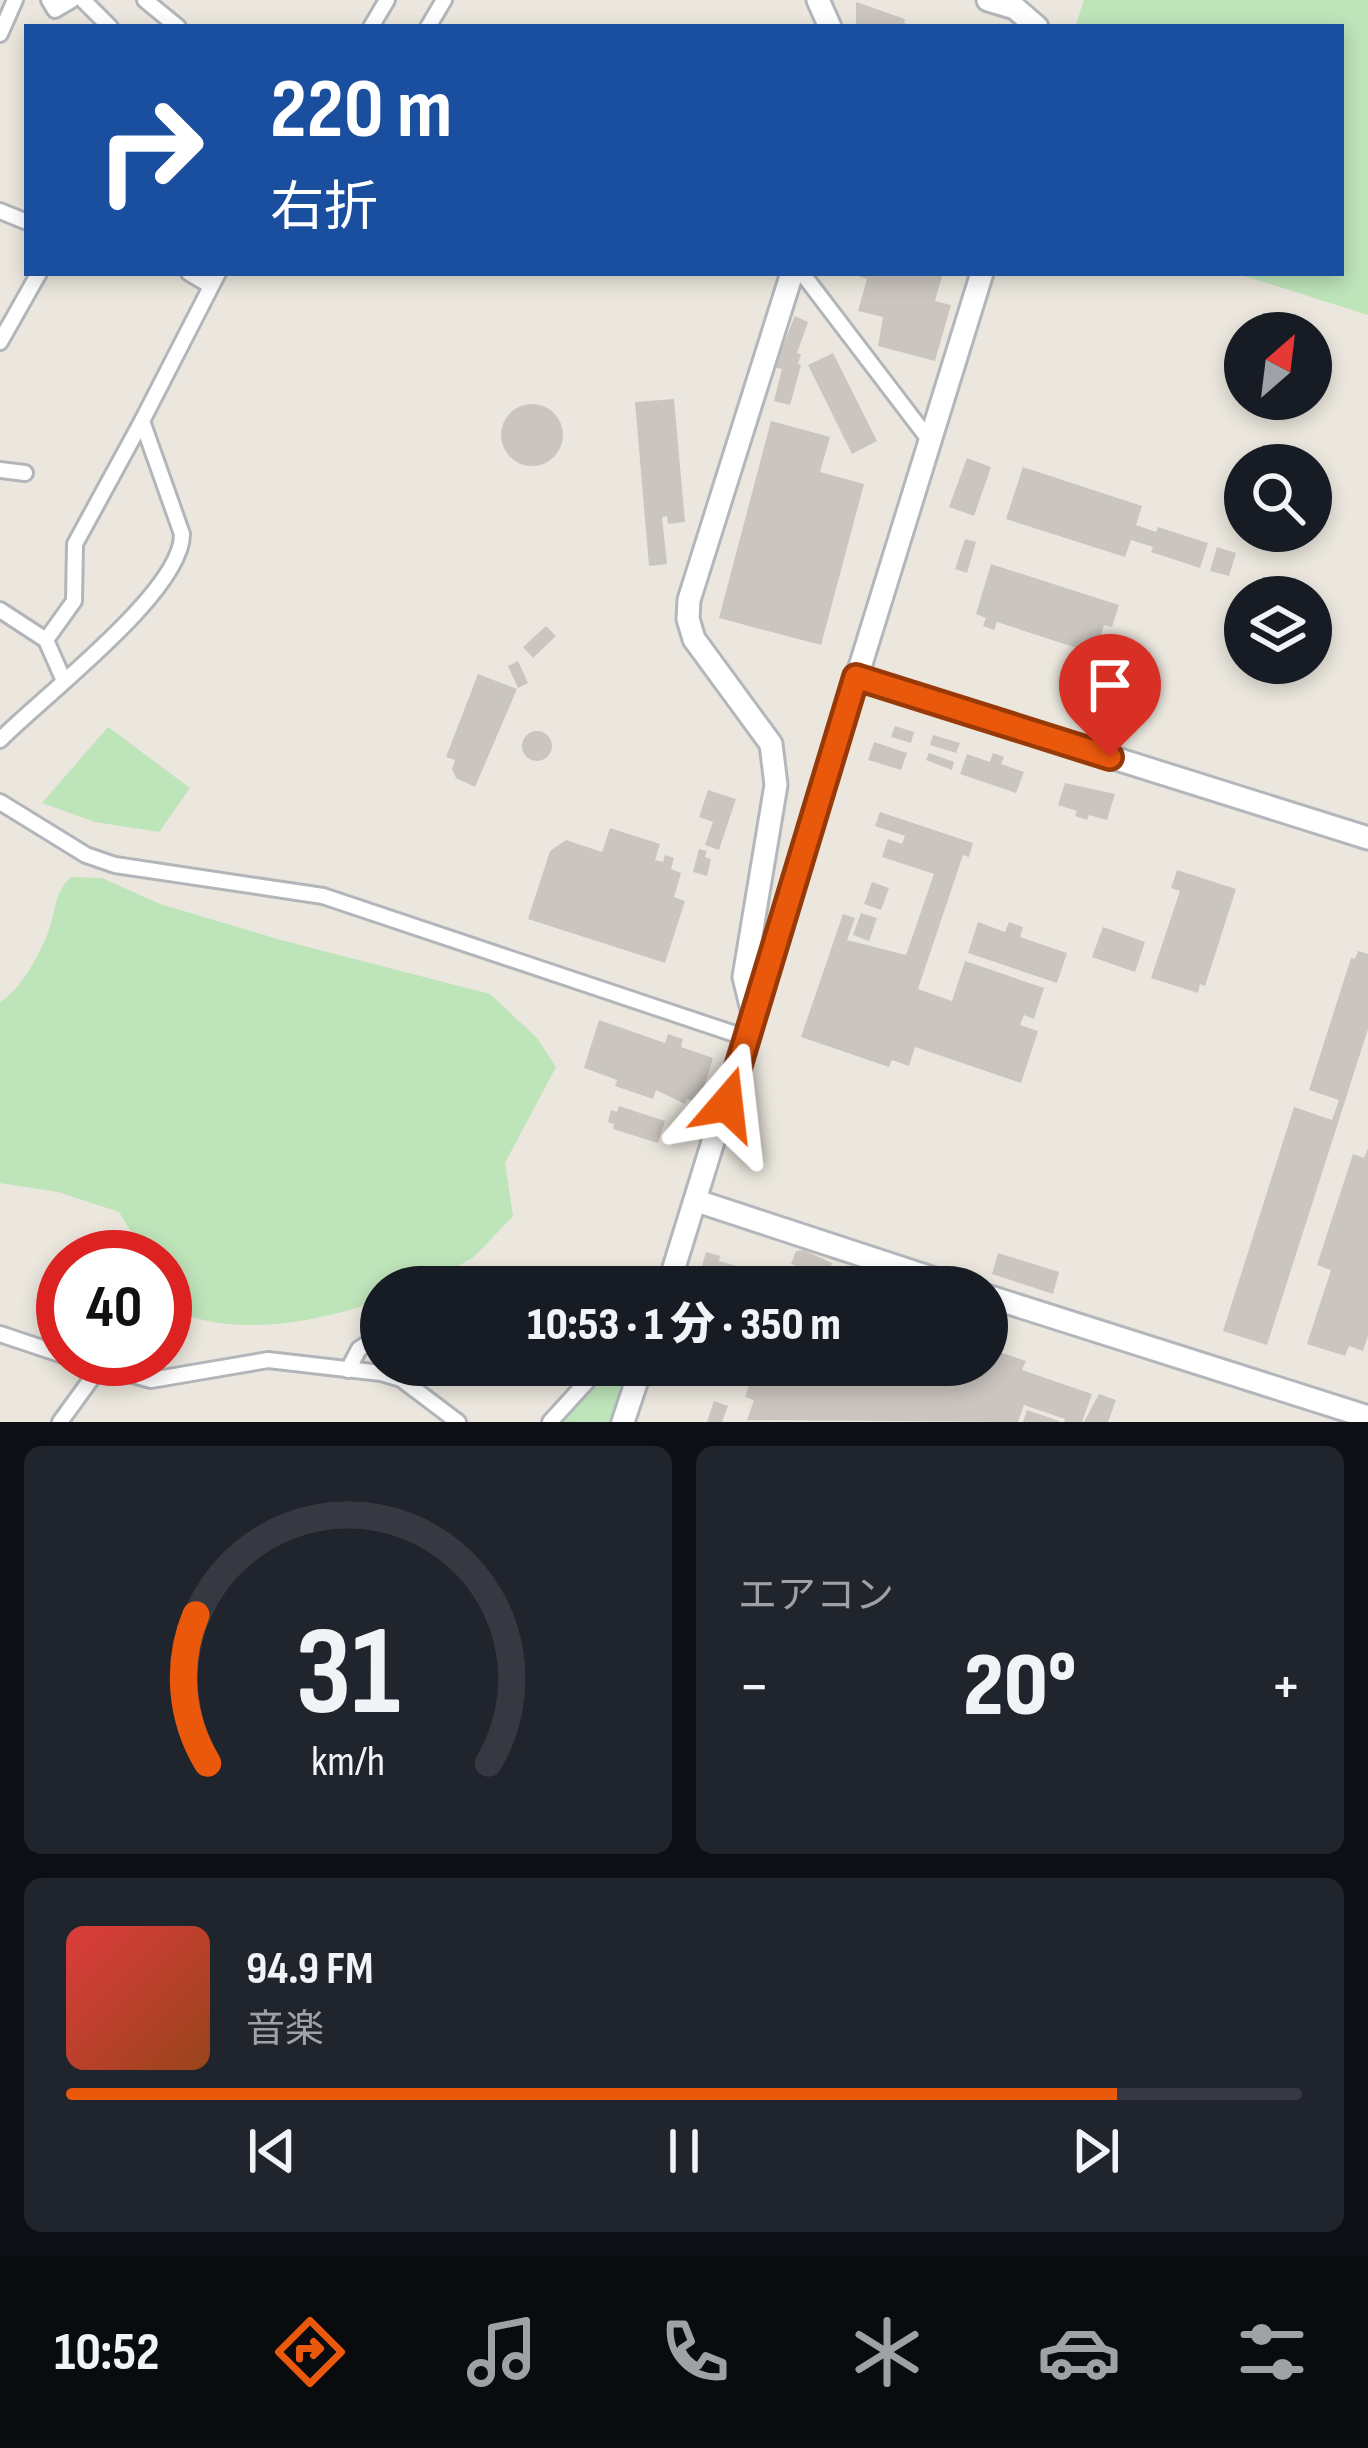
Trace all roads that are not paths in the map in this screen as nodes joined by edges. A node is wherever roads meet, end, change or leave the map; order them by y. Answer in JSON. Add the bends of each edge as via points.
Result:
{"nodes":[{"id":1,"x":15,"y":0,"type":"edge"},
{"id":2,"x":72,"y":0,"type":"edge"},
{"id":3,"x":82,"y":0,"type":"edge"},
{"id":4,"x":145,"y":0,"type":"edge"},
{"id":5,"x":988,"y":0,"type":"edge"},
{"id":6,"x":52,"y":5,"type":"edge"},
{"id":7,"x":107,"y":24,"type":"edge"},
{"id":8,"x":174,"y":24,"type":"edge"},
{"id":9,"x":1034,"y":24,"type":"edge"},
{"id":10,"x":0,"y":34,"type":"edge"},
{"id":11,"x":37,"y":276,"type":"edge"},
{"id":12,"x":791,"y":276,"type":"edge"},
{"id":13,"x":804,"y":276,"type":"edge"},
{"id":14,"x":981,"y":276,"type":"edge"},
{"id":15,"x":215,"y":279,"type":"edge"},
{"id":16,"x":0,"y":342,"type":"edge"},
{"id":17,"x":142,"y":421,"type":"junction"},
{"id":18,"x":929,"y":441,"type":"junction"},
{"id":19,"x":0,"y":470,"type":"edge"},
{"id":20,"x":25,"y":473,"type":"dead end"},
{"id":21,"x":0,"y":610,"type":"edge"},
{"id":22,"x":46,"y":640,"type":"junction"},
{"id":23,"x":856,"y":677,"type":"junction"},
{"id":24,"x":64,"y":681,"type":"junction"},
{"id":25,"x":0,"y":740,"type":"edge"},
{"id":26,"x":0,"y":802,"type":"edge"},
{"id":27,"x":1368,"y":838,"type":"edge"},
{"id":28,"x":751,"y":1028,"type":"junction"},
{"id":29,"x":697,"y":1201,"type":"junction"},
{"id":30,"x":675,"y":1266,"type":"edge"},
{"id":31,"x":895,"y":1266,"type":"edge"},
{"id":32,"x":1008,"y":1303,"type":"edge"},
{"id":33,"x":0,"y":1334,"type":"edge"},
{"id":34,"x":36,"y":1346,"type":"edge"},
{"id":35,"x":360,"y":1348,"type":"edge"},
{"id":36,"x":348,"y":1370,"type":"junction"},
{"id":37,"x":192,"y":1373,"type":"edge"},
{"id":38,"x":86,"y":1386,"type":"edge"},
{"id":39,"x":583,"y":1386,"type":"edge"},
{"id":40,"x":635,"y":1386,"type":"edge"},
{"id":41,"x":1368,"y":1418,"type":"edge"},
{"id":42,"x":60,"y":1422,"type":"edge"},
{"id":43,"x":458,"y":1422,"type":"edge"},
{"id":44,"x":550,"y":1422,"type":"edge"},
{"id":45,"x":622,"y":1422,"type":"edge"}],
"edges":[{"from":1,"to":10,"type":"street"},
{"from":2,"to":6,"type":"street"},
{"from":3,"to":7,"type":"street"},
{"from":4,"to":8,"type":"street"},
{"from":5,"to":9,"type":"street"},
{"from":11,"to":16,"type":"street"},
{"from":12,"to":28,"type":"street","via":[[689,600],[694,639],[772,744],[776,785],[744,977]]},
{"from":13,"to":18,"type":"street"},
{"from":14,"to":18,"type":"street"},
{"from":15,"to":17,"type":"street"},
{"from":17,"to":22,"type":"street","via":[[75,544],[74,601]]},
{"from":17,"to":24,"type":"street","via":[[181,551],[136,611]]},
{"from":18,"to":23,"type":"street"},
{"from":19,"to":20,"type":"street"},
{"from":21,"to":22,"type":"street"},
{"from":22,"to":24,"type":"street"},
{"from":23,"to":27,"type":"street"},
{"from":23,"to":28,"type":"street"},
{"from":24,"to":25,"type":"street"},
{"from":26,"to":28,"type":"street","via":[[115,865],[323,896]]},
{"from":28,"to":29,"type":"street"},
{"from":29,"to":30,"type":"street"},
{"from":29,"to":31,"type":"street"},
{"from":32,"to":41,"type":"street"},
{"from":33,"to":34,"type":"street"},
{"from":35,"to":36,"type":"street"},
{"from":36,"to":37,"type":"street","via":[[268,1360]]},
{"from":36,"to":43,"type":"street","via":[[401,1379]]},
{"from":38,"to":42,"type":"street"},
{"from":39,"to":44,"type":"street"},
{"from":40,"to":45,"type":"street"}]}
